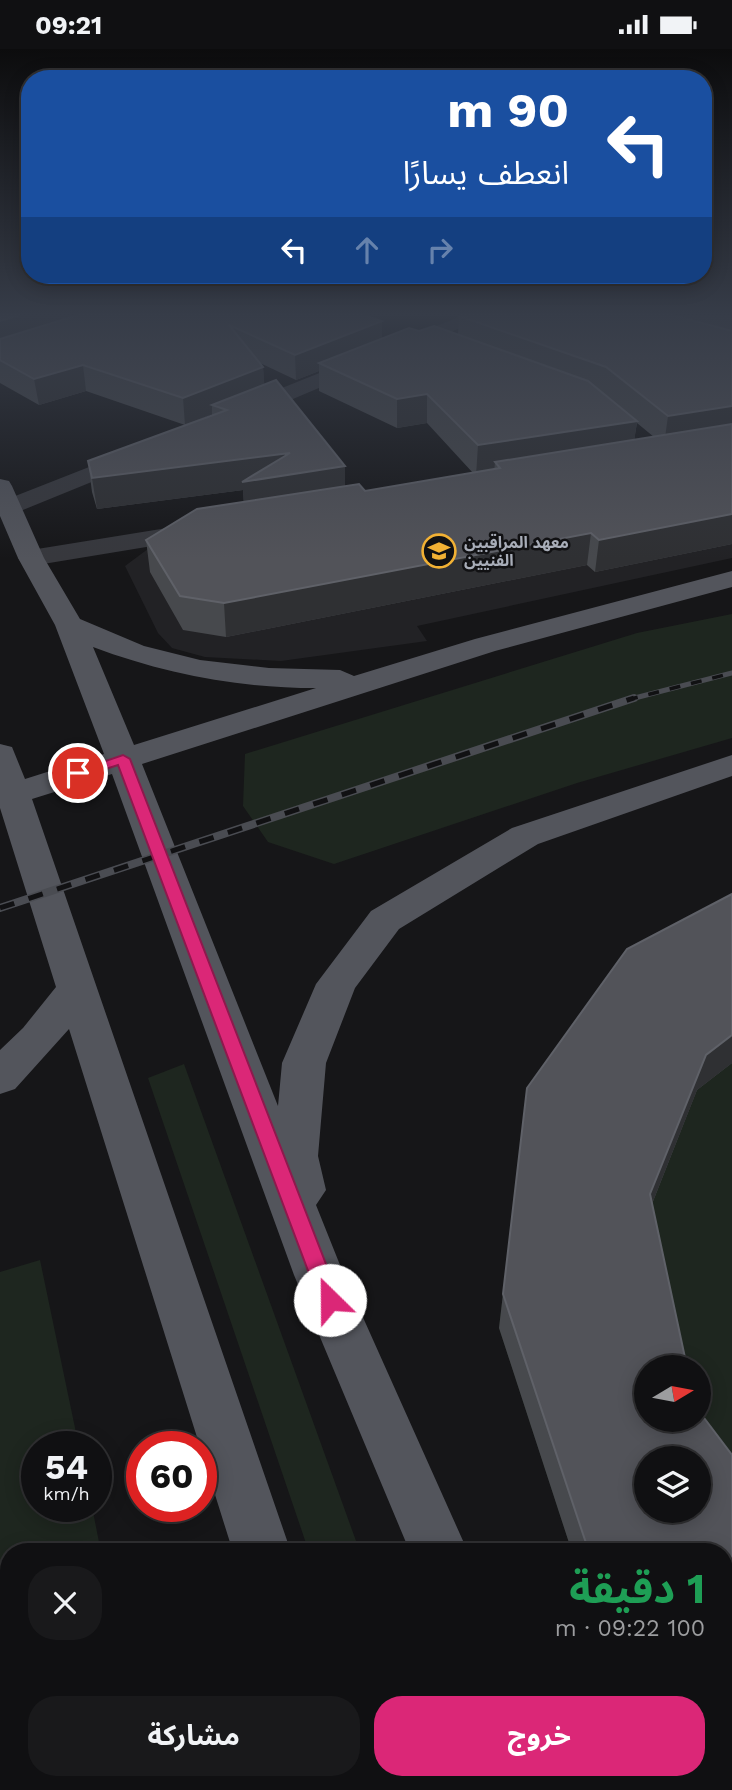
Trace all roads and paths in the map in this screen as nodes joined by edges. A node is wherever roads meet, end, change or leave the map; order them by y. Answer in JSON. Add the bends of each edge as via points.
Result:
{"nodes":[{"id":1,"x":282,"y":396,"type":"edge"},
{"id":2,"x":216,"y":423,"type":"edge"},
{"id":3,"x":164,"y":444,"type":"edge"},
{"id":4,"x":5,"y":497,"type":"edge"},
{"id":5,"x":222,"y":527,"type":"edge"},
{"id":6,"x":31,"y":558,"type":"junction"},
{"id":7,"x":732,"y":579,"type":"edge"},
{"id":8,"x":69,"y":625,"type":"junction"},
{"id":9,"x":394,"y":675,"type":"junction"},
{"id":10,"x":123,"y":759,"type":"junction"},
{"id":11,"x":732,"y":765,"type":"edge"},
{"id":12,"x":4,"y":782,"type":"edge"},
{"id":13,"x":76,"y":990,"type":"junction"},
{"id":14,"x":0,"y":1077,"type":"edge"},
{"id":15,"x":319,"y":1275,"type":"junction"},
{"id":16,"x":259,"y":1543,"type":"edge"},
{"id":17,"x":435,"y":1543,"type":"edge"}],
"edges":[{"from":1,"to":2,"type":"street"},
{"from":3,"to":4,"type":"street"},
{"from":4,"to":6,"type":"main road"},
{"from":5,"to":6,"type":"street"},
{"from":6,"to":8,"type":"main road"},
{"from":7,"to":9,"type":"main road","via":[[485,645]]},
{"from":8,"to":9,"type":"main road","via":[[142,657],[236,676],[289,680]]},
{"from":8,"to":10,"type":"main road"},
{"from":9,"to":10,"type":"main road"},
{"from":10,"to":12,"type":"main road"},
{"from":10,"to":15,"type":"main road"},
{"from":11,"to":15,"type":"main road","via":[[525,837],[385,920],[336,984],[304,1063],[295,1156]]},
{"from":12,"to":13,"type":"main road"},
{"from":13,"to":14,"type":"main road","via":[[38,1039]]},
{"from":13,"to":16,"type":"main road"},
{"from":15,"to":17,"type":"main road"}]}
